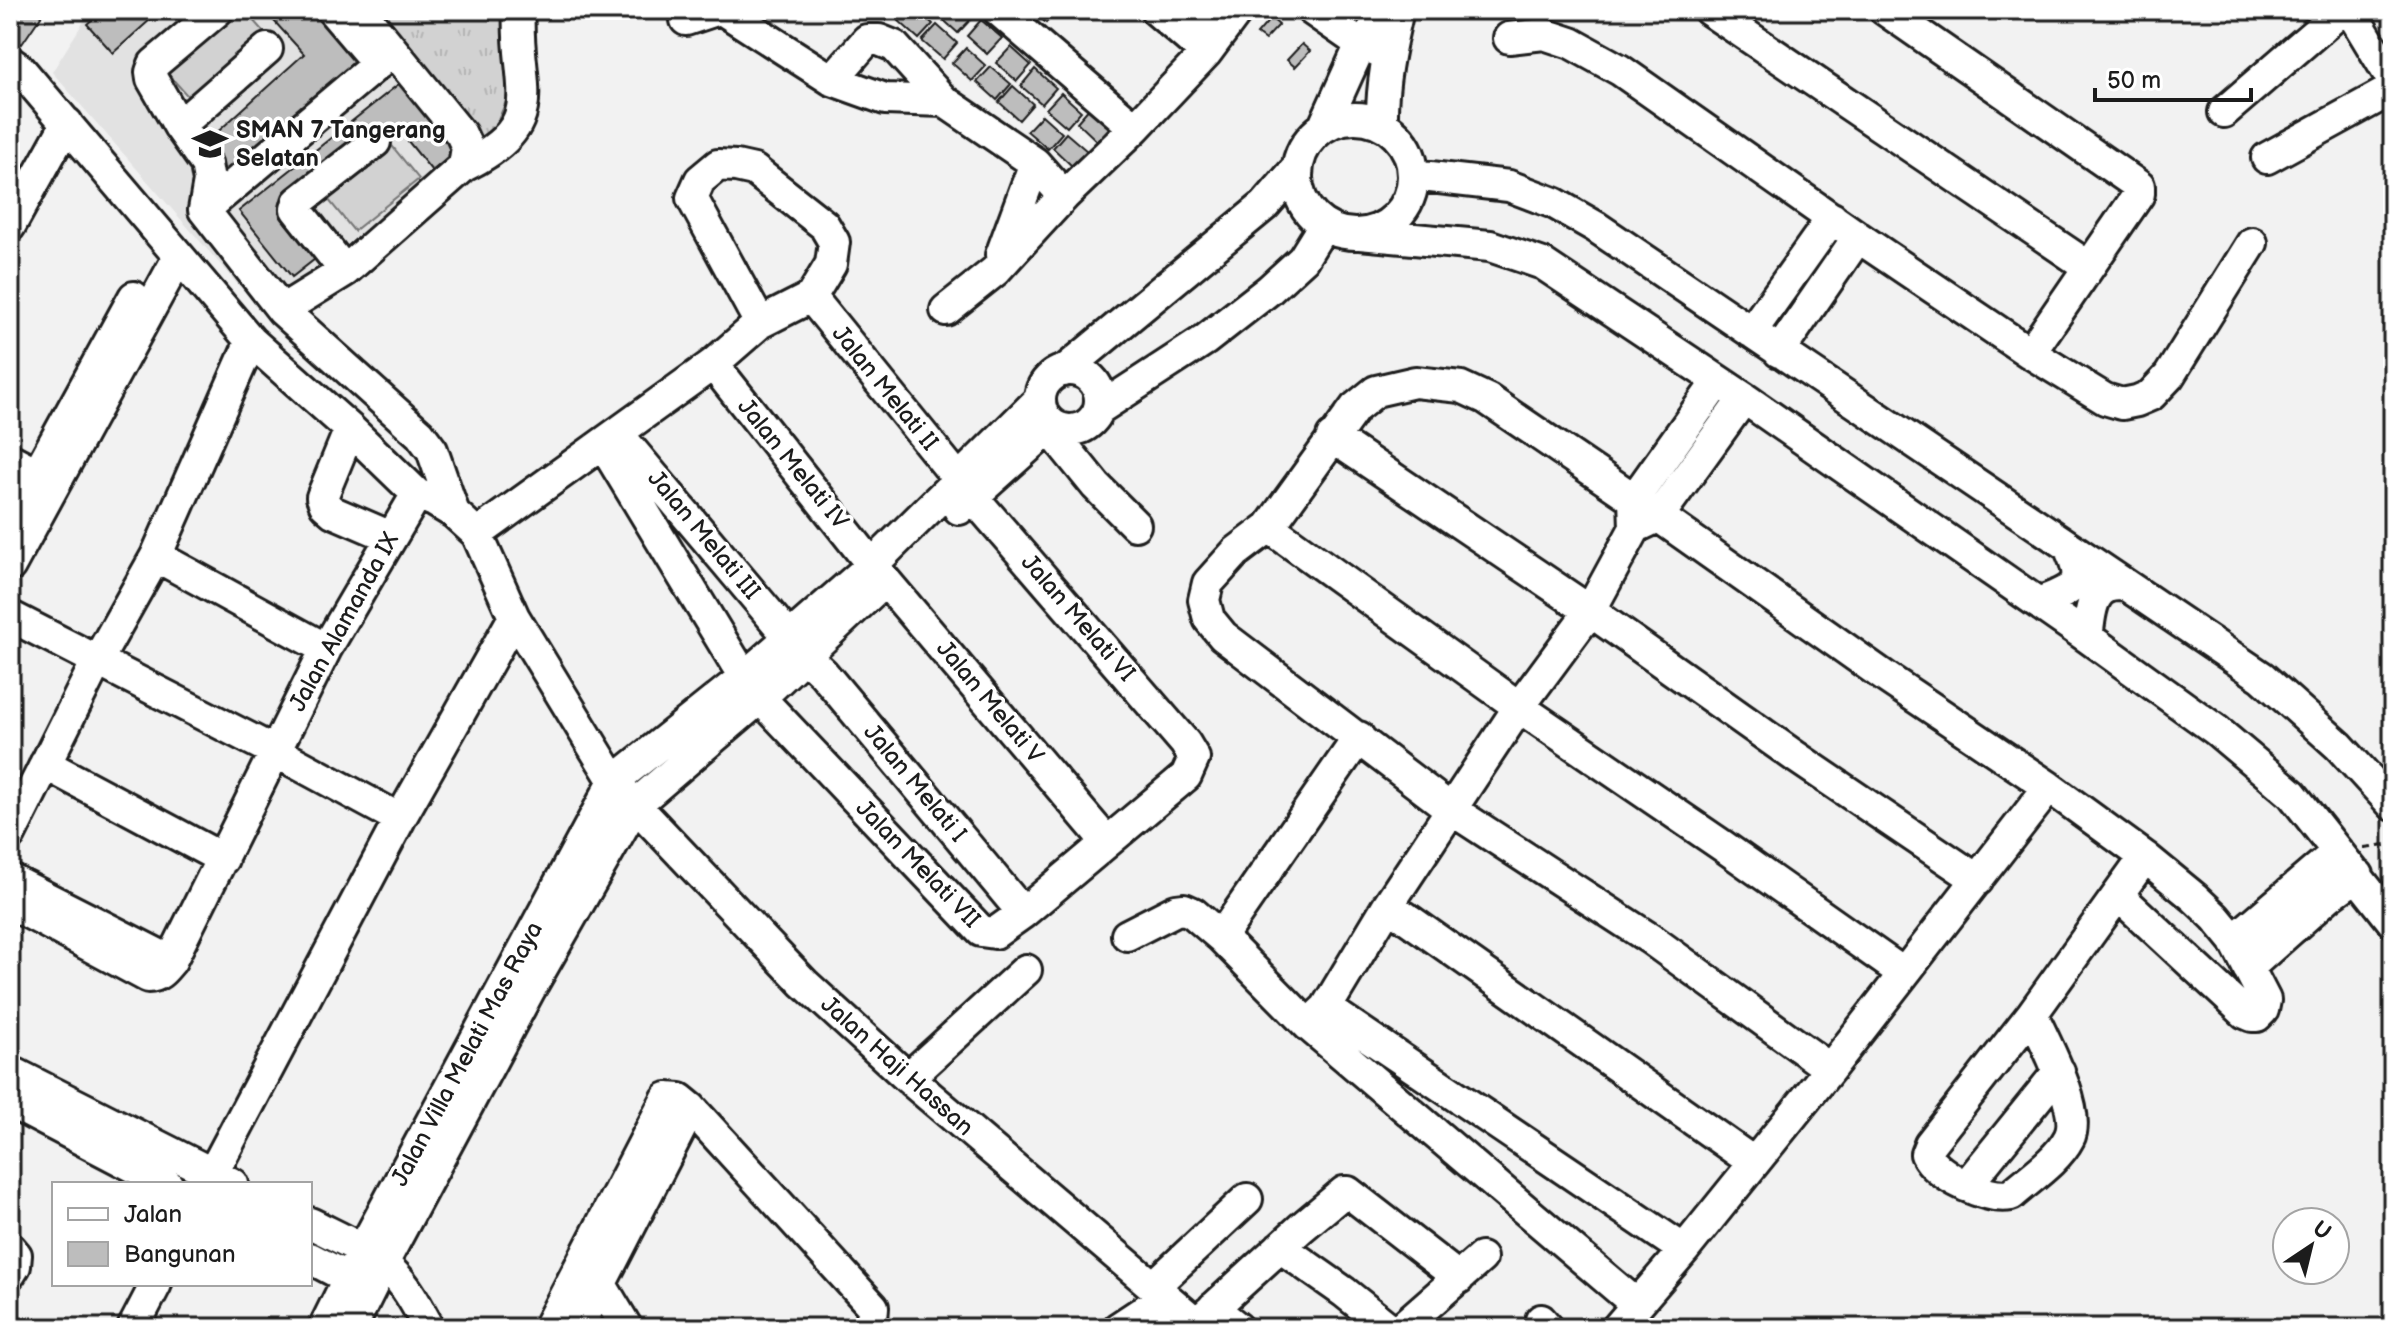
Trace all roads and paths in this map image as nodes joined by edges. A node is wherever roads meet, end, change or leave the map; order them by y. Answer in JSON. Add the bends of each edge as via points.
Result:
{"nodes":[{"id":1,"x":218,"y":10,"type":"edge"},
{"id":2,"x":332,"y":10,"type":"edge"},
{"id":3,"x":360,"y":10,"type":"edge"},
{"id":4,"x":519,"y":10,"type":"edge"},
{"id":5,"x":716,"y":10,"type":"edge"},
{"id":6,"x":723,"y":10,"type":"edge"},
{"id":7,"x":998,"y":10,"type":"edge"},
{"id":8,"x":1156,"y":10,"type":"edge"},
{"id":9,"x":1203,"y":10,"type":"edge"},
{"id":10,"x":1238,"y":10,"type":"edge"},
{"id":11,"x":1312,"y":10,"type":"edge"},
{"id":12,"x":1709,"y":10,"type":"edge"},
{"id":13,"x":1885,"y":10,"type":"edge"},
{"id":14,"x":2342,"y":10,"type":"edge"},
{"id":15,"x":2350,"y":10,"type":"edge"},
{"id":16,"x":686,"y":20,"type":"dead end"},
{"id":17,"x":1553,"y":22,"type":"edge"},
{"id":18,"x":1382,"y":26,"type":"edge"},
{"id":19,"x":1509,"y":38,"type":"dead end"},
{"id":20,"x":1195,"y":44,"type":"junction"},
{"id":21,"x":267,"y":49,"type":"dead end"},
{"id":22,"x":385,"y":58,"type":"junction"},
{"id":23,"x":13,"y":73,"type":"edge"},
{"id":24,"x":832,"y":80,"type":"junction"},
{"id":25,"x":2393,"y":81,"type":"edge"},
{"id":26,"x":2393,"y":89,"type":"edge"},
{"id":27,"x":944,"y":101,"type":"junction"},
{"id":28,"x":2224,"y":112,"type":"dead end"},
{"id":29,"x":67,"y":123,"type":"junction"},
{"id":30,"x":1382,"y":125,"type":"junction"},
{"id":31,"x":179,"y":126,"type":"junction"},
{"id":32,"x":1324,"y":126,"type":"junction"},
{"id":33,"x":1135,"y":128,"type":"junction"},
{"id":34,"x":375,"y":142,"type":"dead end"},
{"id":35,"x":2267,"y":158,"type":"dead end"},
{"id":36,"x":1035,"y":163,"type":"junction"},
{"id":37,"x":464,"y":166,"type":"junction"},
{"id":38,"x":1297,"y":168,"type":"junction"},
{"id":39,"x":1413,"y":175,"type":"junction"},
{"id":40,"x":1064,"y":196,"type":"junction"},
{"id":41,"x":204,"y":210,"type":"junction"},
{"id":42,"x":1832,"y":218,"type":"junction"},
{"id":43,"x":1324,"y":225,"type":"junction"},
{"id":44,"x":10,"y":226,"type":"edge"},
{"id":45,"x":1360,"y":234,"type":"junction"},
{"id":46,"x":1858,"y":237,"type":"junction"},
{"id":47,"x":2252,"y":243,"type":"dead end"},
{"id":48,"x":172,"y":249,"type":"junction"},
{"id":49,"x":2089,"y":267,"type":"junction"},
{"id":50,"x":345,"y":271,"type":"junction"},
{"id":51,"x":995,"y":271,"type":"junction"},
{"id":52,"x":811,"y":297,"type":"junction"},
{"id":53,"x":282,"y":310,"type":"junction"},
{"id":54,"x":946,"y":310,"type":"dead end"},
{"id":55,"x":760,"y":323,"type":"junction"},
{"id":56,"x":1751,"y":332,"type":"junction"},
{"id":57,"x":251,"y":341,"type":"junction"},
{"id":58,"x":1779,"y":352,"type":"junction"},
{"id":59,"x":2030,"y":353,"type":"junction"},
{"id":60,"x":713,"y":364,"type":"junction"},
{"id":61,"x":1064,"y":371,"type":"junction"},
{"id":62,"x":1718,"y":381,"type":"junction"},
{"id":63,"x":1744,"y":398,"type":"junction"},
{"id":64,"x":1099,"y":409,"type":"junction"},
{"id":65,"x":1047,"y":418,"type":"junction"},
{"id":66,"x":350,"y":429,"type":"junction"},
{"id":67,"x":1332,"y":437,"type":"junction"},
{"id":68,"x":610,"y":439,"type":"junction"},
{"id":69,"x":10,"y":459,"type":"edge"},
{"id":70,"x":37,"y":473,"type":"junction"},
{"id":71,"x":966,"y":488,"type":"junction"},
{"id":72,"x":417,"y":494,"type":"junction"},
{"id":73,"x":454,"y":513,"type":"junction"},
{"id":74,"x":1642,"y":515,"type":"junction"},
{"id":75,"x":10,"y":523,"type":"edge"},
{"id":76,"x":1135,"y":525,"type":"dead end"},
{"id":77,"x":1269,"y":527,"type":"junction"},
{"id":78,"x":477,"y":534,"type":"junction"},
{"id":79,"x":391,"y":537,"type":"junction"},
{"id":80,"x":2069,"y":547,"type":"junction"},
{"id":81,"x":156,"y":556,"type":"junction"},
{"id":82,"x":10,"y":566,"type":"edge"},
{"id":83,"x":879,"y":572,"type":"junction"},
{"id":84,"x":2126,"y":585,"type":"junction"},
{"id":85,"x":2038,"y":603,"type":"junction"},
{"id":86,"x":1590,"y":611,"type":"junction"},
{"id":87,"x":10,"y":616,"type":"edge"},
{"id":88,"x":514,"y":617,"type":"junction"},
{"id":89,"x":2087,"y":637,"type":"junction"},
{"id":90,"x":797,"y":646,"type":"junction"},
{"id":91,"x":326,"y":649,"type":"junction"},
{"id":92,"x":97,"y":661,"type":"junction"},
{"id":93,"x":752,"y":687,"type":"junction"},
{"id":94,"x":1519,"y":707,"type":"junction"},
{"id":95,"x":1359,"y":737,"type":"junction"},
{"id":96,"x":274,"y":751,"type":"junction"},
{"id":97,"x":1194,"y":758,"type":"joint"},
{"id":98,"x":45,"y":764,"type":"junction"},
{"id":99,"x":614,"y":781,"type":"junction"},
{"id":100,"x":2049,"y":787,"type":"junction"},
{"id":101,"x":2392,"y":800,"type":"edge"},
{"id":102,"x":635,"y":805,"type":"junction"},
{"id":103,"x":1452,"y":810,"type":"junction"},
{"id":104,"x":400,"y":819,"type":"junction"},
{"id":105,"x":10,"y":835,"type":"edge"},
{"id":106,"x":1106,"y":841,"type":"junction"},
{"id":107,"x":2337,"y":852,"type":"junction"},
{"id":108,"x":2145,"y":857,"type":"junction"},
{"id":109,"x":223,"y":859,"type":"junction"},
{"id":110,"x":2358,"y":875,"type":"junction"},
{"id":111,"x":10,"y":879,"type":"edge"},
{"id":112,"x":1978,"y":880,"type":"junction"},
{"id":113,"x":2118,"y":895,"type":"junction"},
{"id":114,"x":10,"y":903,"type":"edge"},
{"id":115,"x":1388,"y":905,"type":"junction"},
{"id":116,"x":1023,"y":913,"type":"junction"},
{"id":117,"x":2393,"y":922,"type":"edge"},
{"id":118,"x":1127,"y":935,"type":"dead end"},
{"id":119,"x":1221,"y":937,"type":"junction"},
{"id":120,"x":2234,"y":940,"type":"junction"},
{"id":121,"x":171,"y":961,"type":"junction"},
{"id":122,"x":2248,"y":968,"type":"junction"},
{"id":123,"x":1026,"y":970,"type":"dead end"},
{"id":124,"x":1903,"y":973,"type":"junction"},
{"id":125,"x":518,"y":983,"type":"junction"},
{"id":126,"x":2032,"y":1014,"type":"junction"},
{"id":127,"x":1317,"y":1016,"type":"junction"},
{"id":128,"x":1830,"y":1069,"type":"junction"},
{"id":129,"x":10,"y":1071,"type":"edge"},
{"id":130,"x":2059,"y":1071,"type":"junction"},
{"id":131,"x":908,"y":1078,"type":"junction"},
{"id":132,"x":10,"y":1102,"type":"edge"},
{"id":133,"x":691,"y":1108,"type":"junction"},
{"id":134,"x":1753,"y":1162,"type":"junction"},
{"id":135,"x":218,"y":1181,"type":"edge"},
{"id":136,"x":163,"y":1182,"type":"edge"},
{"id":137,"x":1966,"y":1186,"type":"junction"},
{"id":138,"x":1247,"y":1199,"type":"dead end"},
{"id":139,"x":312,"y":1225,"type":"edge"},
{"id":140,"x":1280,"y":1247,"type":"junction"},
{"id":141,"x":10,"y":1248,"type":"edge"},
{"id":142,"x":1684,"y":1250,"type":"junction"},
{"id":143,"x":312,"y":1258,"type":"edge"},
{"id":144,"x":366,"y":1271,"type":"junction"},
{"id":145,"x":10,"y":1274,"type":"edge"},
{"id":146,"x":600,"y":1283,"type":"junction"},
{"id":147,"x":155,"y":1286,"type":"edge"},
{"id":148,"x":1159,"y":1292,"type":"junction"},
{"id":149,"x":1636,"y":1304,"type":"junction"},
{"id":150,"x":1204,"y":1320,"type":"edge"},
{"id":151,"x":133,"y":1328,"type":"edge"},
{"id":152,"x":324,"y":1328,"type":"edge"},
{"id":153,"x":351,"y":1328,"type":"edge"},
{"id":154,"x":429,"y":1328,"type":"edge"},
{"id":155,"x":548,"y":1328,"type":"edge"},
{"id":156,"x":578,"y":1328,"type":"edge"},
{"id":157,"x":627,"y":1328,"type":"edge"},
{"id":158,"x":867,"y":1328,"type":"edge"},
{"id":159,"x":1118,"y":1328,"type":"edge"},
{"id":160,"x":1238,"y":1328,"type":"edge"},
{"id":161,"x":1389,"y":1328,"type":"edge"},
{"id":162,"x":1401,"y":1328,"type":"edge"},
{"id":163,"x":1617,"y":1328,"type":"edge"}],
"edges":[{"from":1,"to":31,"type":"street","via":[[151,72]]},
{"from":2,"to":22,"type":"street"},
{"from":3,"to":22,"type":"street"},
{"from":4,"to":37,"type":"street","via":[[524,94],[520,120],[505,141]]},
{"from":5,"to":16,"type":"street"},
{"from":6,"to":24,"type":"street"},
{"from":7,"to":33,"type":"street"},
{"from":8,"to":20,"type":"street"},
{"from":9,"to":20,"type":"street"},
{"from":10,"to":20,"type":"street"},
{"from":11,"to":18,"type":"street"},
{"from":12,"to":49,"type":"street"},
{"from":13,"to":49,"type":"street","via":[[2139,186],[2139,194]]},
{"from":14,"to":28,"type":"street"},
{"from":15,"to":25,"type":"street"},
{"from":17,"to":19,"type":"street"},
{"from":17,"to":42,"type":"street","via":[[1571,43],[1620,70]]},
{"from":18,"to":30,"type":"street"},
{"from":18,"to":32,"type":"street"},
{"from":20,"to":33,"type":"street"},
{"from":21,"to":31,"type":"street"},
{"from":22,"to":37,"type":"street","via":[[461,134],[467,147]]},
{"from":22,"to":41,"type":"street"},
{"from":23,"to":29,"type":"street"},
{"from":24,"to":27,"type":"street","via":[[885,99]]},
{"from":24,"to":27,"type":"street","via":[[867,40],[879,40],[894,46]]},
{"from":26,"to":35,"type":"street"},
{"from":27,"to":36,"type":"street"},
{"from":29,"to":44,"type":"street"},
{"from":29,"to":48,"type":"street"},
{"from":30,"to":32,"type":"street","via":[[1356,118]]},
{"from":30,"to":39,"type":"street","via":[[1408,152]]},
{"from":31,"to":41,"type":"street","via":[[209,172]]},
{"from":32,"to":38,"type":"street","via":[[1301,153]]},
{"from":33,"to":40,"type":"street"},
{"from":34,"to":50,"type":"street","via":[[298,202],[296,209]]},
{"from":36,"to":40,"type":"street"},
{"from":36,"to":51,"type":"street"},
{"from":37,"to":50,"type":"street"},
{"from":38,"to":43,"type":"street","via":[[1302,201]]},
{"from":38,"to":61,"type":"street","via":[[1265,205]]},
{"from":39,"to":45,"type":"street","via":[[1411,192],[1398,215],[1377,230]]},
{"from":39,"to":56,"type":"street","via":[[1509,186],[1554,203]]},
{"from":40,"to":51,"type":"street"},
{"from":41,"to":53,"type":"street"},
{"from":42,"to":46,"type":"street"},
{"from":42,"to":56,"type":"street"},
{"from":43,"to":45,"type":"street"},
{"from":43,"to":64,"type":"street","via":[[1303,259],[1269,290],[1205,340]]},
{"from":45,"to":62,"type":"street","via":[[1490,246],[1543,264]]},
{"from":46,"to":58,"type":"street"},
{"from":46,"to":59,"type":"street"},
{"from":47,"to":59,"type":"street","via":[[2169,376],[2151,395],[2122,404],[2105,399]]},
{"from":48,"to":57,"type":"street"},
{"from":48,"to":70,"type":"street"},
{"from":48,"to":82,"type":"street"},
{"from":49,"to":59,"type":"street"},
{"from":50,"to":53,"type":"street"},
{"from":51,"to":54,"type":"street"},
{"from":52,"to":55,"type":"street"},
{"from":52,"to":55,"type":"street","via":[[831,264],[834,242],[824,225],[754,170],[718,165],[700,180],[692,198]]},
{"from":52,"to":71,"type":"street","name":"Jalan Melati II"},
{"from":53,"to":73,"type":"street","via":[[420,434],[432,450]]},
{"from":55,"to":60,"type":"street"},
{"from":56,"to":58,"type":"street"},
{"from":57,"to":66,"type":"street"},
{"from":57,"to":81,"type":"street"},
{"from":58,"to":80,"type":"street"},
{"from":60,"to":68,"type":"street"},
{"from":60,"to":83,"type":"street","name":"Jalan Melati IV"},
{"from":61,"to":64,"type":"street","via":[[1084,373],[1093,380]]},
{"from":61,"to":65,"type":"street","via":[[1041,389]]},
{"from":62,"to":63,"type":"street"},
{"from":62,"to":74,"type":"street"},
{"from":63,"to":74,"type":"street"},
{"from":63,"to":85,"type":"street"},
{"from":64,"to":65,"type":"street","via":[[1080,429],[1061,430]]},
{"from":65,"to":71,"type":"street"},
{"from":65,"to":76,"type":"street","via":[[1096,486]]},
{"from":66,"to":72,"type":"street"},
{"from":66,"to":79,"type":"street","via":[[322,497],[325,505]]},
{"from":67,"to":74,"type":"street","via":[[1376,391],[1415,382],[1461,387],[1487,399]]},
{"from":67,"to":77,"type":"street"},
{"from":67,"to":86,"type":"street"},
{"from":68,"to":78,"type":"street"},
{"from":68,"to":90,"type":"street","name":"Jalan Melati III"},
{"from":68,"to":93,"type":"street","name":"Jalan Melati VII"},
{"from":69,"to":70,"type":"street"},
{"from":70,"to":75,"type":"street"},
{"from":71,"to":83,"type":"street"},
{"from":71,"to":97,"type":"street","name":"Jalan Melati VI"},
{"from":72,"to":73,"type":"street"},
{"from":72,"to":79,"type":"street","name":"Jalan Alamanda IX"},
{"from":73,"to":78,"type":"street"},
{"from":74,"to":86,"type":"street"},
{"from":74,"to":100,"type":"street"},
{"from":77,"to":94,"type":"street"},
{"from":77,"to":95,"type":"street","via":[[1208,583],[1204,600],[1209,619],[1223,636]]},
{"from":78,"to":88,"type":"street","name":"Jalan Haji Hassan"},
{"from":79,"to":91,"type":"street","name":"Jalan Alamanda IX"},
{"from":80,"to":84,"type":"street"},
{"from":80,"to":85,"type":"street","via":[[2079,574],[2064,593]]},
{"from":81,"to":91,"type":"street"},
{"from":81,"to":92,"type":"street"},
{"from":83,"to":90,"type":"street"},
{"from":83,"to":106,"type":"street","name":"Jalan Melati V"},
{"from":84,"to":89,"type":"street","via":[[2106,587],[2098,594]]},
{"from":84,"to":101,"type":"street","via":[[2262,677]]},
{"from":85,"to":89,"type":"street"},
{"from":86,"to":94,"type":"street"},
{"from":86,"to":112,"type":"street"},
{"from":87,"to":92,"type":"street"},
{"from":88,"to":99,"type":"street","name":"Jalan Haji Hassan"},
{"from":88,"to":104,"type":"street"},
{"from":89,"to":107,"type":"street","via":[[2216,730],[2292,794]]},
{"from":90,"to":93,"type":"street"},
{"from":90,"to":116,"type":"street","name":"Jalan Melati I"},
{"from":91,"to":96,"type":"street","name":"Jalan Alamanda IX"},
{"from":92,"to":96,"type":"street"},
{"from":92,"to":98,"type":"street"},
{"from":93,"to":99,"type":"street"},
{"from":93,"to":102,"type":"street","name":"Jalan Villa Melati Mas Raya"},
{"from":93,"to":116,"type":"street","name":"Jalan Melati VII","via":[[981,931],[995,933]]},
{"from":94,"to":103,"type":"street"},
{"from":94,"to":124,"type":"street"},
{"from":95,"to":103,"type":"street"},
{"from":95,"to":119,"type":"street"},
{"from":96,"to":104,"type":"street"},
{"from":96,"to":109,"type":"street","name":"Jalan Alamanda IX"},
{"from":97,"to":106,"type":"street","name":"Jalan Melati VII","via":[[1186,776]]},
{"from":98,"to":105,"type":"street"},
{"from":98,"to":109,"type":"street"},
{"from":99,"to":102,"type":"street","name":"Jalan Haji Hassan"},
{"from":99,"to":125,"type":"street","name":"Jalan Villa Melati Mas Raya"},
{"from":100,"to":108,"type":"street"},
{"from":100,"to":112,"type":"street"},
{"from":102,"to":125,"type":"street","name":"Jalan Villa Melati Mas Raya"},
{"from":102,"to":131,"type":"street","name":"Jalan Haji Hassan","via":[[804,983]]},
{"from":103,"to":115,"type":"street"},
{"from":103,"to":128,"type":"street","via":[[1652,940]]},
{"from":104,"to":135,"type":"street"},
{"from":106,"to":116,"type":"street","name":"Jalan Melati VII"},
{"from":107,"to":110,"type":"street"},
{"from":107,"to":120,"type":"street"},
{"from":108,"to":113,"type":"street"},
{"from":108,"to":120,"type":"street","via":[[2195,898]]},
{"from":109,"to":121,"type":"street","name":"Jalan Alamanda IX"},
{"from":110,"to":117,"type":"street"},
{"from":110,"to":122,"type":"street"},
{"from":111,"to":121,"type":"street"},
{"from":112,"to":124,"type":"street"},
{"from":113,"to":122,"type":"street","via":[[2257,1016],[2265,1000]]},
{"from":113,"to":126,"type":"street"},
{"from":114,"to":121,"type":"street","via":[[148,977]]},
{"from":115,"to":127,"type":"street"},
{"from":115,"to":134,"type":"street"},
{"from":118,"to":119,"type":"street","via":[[1184,909]]},
{"from":119,"to":127,"type":"street"},
{"from":120,"to":122,"type":"street"},
{"from":123,"to":131,"type":"street"},
{"from":124,"to":128,"type":"street"},
{"from":125,"to":144,"type":"street","name":"Jalan Villa Melati Mas Raya"},
{"from":126,"to":130,"type":"street"},
{"from":126,"to":137,"type":"street","via":[[1926,1154],[1938,1170]]},
{"from":127,"to":142,"type":"street"},
{"from":127,"to":149,"type":"street"},
{"from":128,"to":134,"type":"street"},
{"from":129,"to":135,"type":"street"},
{"from":130,"to":137,"type":"street"},
{"from":130,"to":137,"type":"street","via":[[2073,1128],[2056,1156],[2011,1195]]},
{"from":131,"to":148,"type":"street","name":"Jalan Haji Hassan"},
{"from":132,"to":136,"type":"street"},
{"from":133,"to":146,"type":"street"},
{"from":133,"to":155,"type":"street","via":[[680,1099],[667,1098]]},
{"from":133,"to":158,"type":"street","via":[[873,1307]]},
{"from":134,"to":142,"type":"street"},
{"from":138,"to":148,"type":"street"},
{"from":139,"to":144,"type":"street"},
{"from":140,"to":150,"type":"street"},
{"from":140,"to":161,"type":"street"},
{"from":140,"to":162,"type":"street","via":[[1348,1192],[1470,1268]]},
{"from":141,"to":145,"type":"street","via":[[16,1255]]},
{"from":142,"to":149,"type":"street"},
{"from":143,"to":144,"type":"street"},
{"from":144,"to":152,"type":"street","name":"Jalan Villa Melati Mas Raya"},
{"from":144,"to":153,"type":"street","name":"Jalan Villa Melati Mas Raya"},
{"from":144,"to":154,"type":"street","via":[[391,1270]]},
{"from":146,"to":156,"type":"street"},
{"from":146,"to":157,"type":"street"},
{"from":147,"to":151,"type":"street"},
{"from":148,"to":150,"type":"street","name":"Jalan Haji Hassan"},
{"from":148,"to":159,"type":"street"},
{"from":149,"to":163,"type":"street"},
{"from":150,"to":160,"type":"street","name":"Jalan Haji Hassan"}]}
